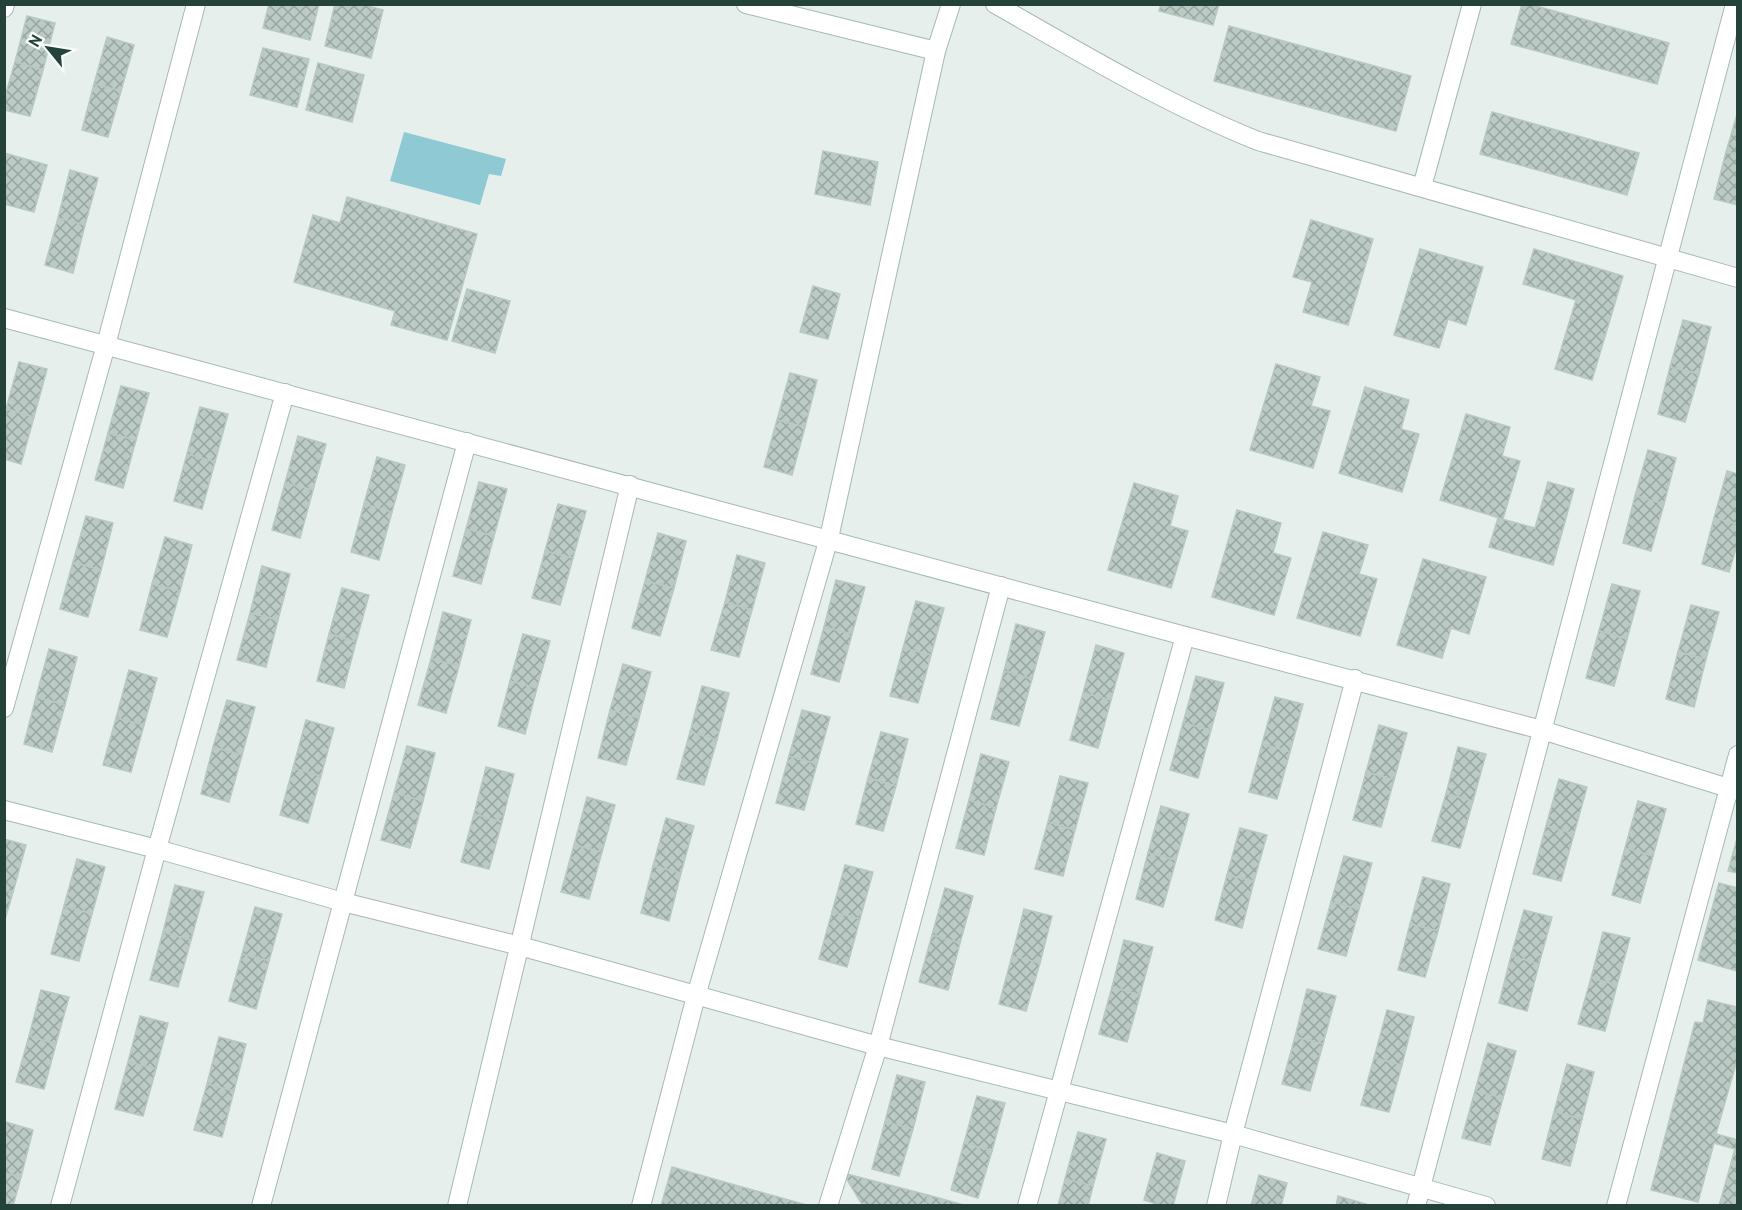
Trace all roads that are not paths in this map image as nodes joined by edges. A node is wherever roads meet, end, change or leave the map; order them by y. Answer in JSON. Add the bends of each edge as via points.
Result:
{"nodes":[{"id":1,"x":196,"y":4,"type":"edge"},
{"id":2,"x":746,"y":4,"type":"edge"},
{"id":3,"x":951,"y":4,"type":"edge"},
{"id":4,"x":995,"y":4,"type":"edge"},
{"id":5,"x":1472,"y":4,"type":"edge"},
{"id":6,"x":1735,"y":4,"type":"edge"},
{"id":7,"x":936,"y":51,"type":"junction"},
{"id":8,"x":1422,"y":187,"type":"junction"},
{"id":9,"x":1668,"y":258,"type":"junction"},
{"id":10,"x":1737,"y":278,"type":"edge"},
{"id":11,"x":4,"y":318,"type":"edge"},
{"id":12,"x":106,"y":345,"type":"junction"},
{"id":13,"x":285,"y":393,"type":"junction"},
{"id":14,"x":467,"y":442,"type":"junction"},
{"id":15,"x":630,"y":486,"type":"junction"},
{"id":16,"x":829,"y":538,"type":"junction"},
{"id":17,"x":1001,"y":586,"type":"junction"},
{"id":18,"x":1185,"y":636,"type":"junction"},
{"id":19,"x":1355,"y":679,"type":"junction"},
{"id":20,"x":4,"y":708,"type":"edge"},
{"id":21,"x":1542,"y":730,"type":"junction"},
{"id":22,"x":1737,"y":755,"type":"edge"},
{"id":23,"x":1734,"y":790,"type":"edge"},
{"id":24,"x":4,"y":810,"type":"edge"},
{"id":25,"x":157,"y":849,"type":"junction"},
{"id":26,"x":343,"y":902,"type":"junction"},
{"id":27,"x":520,"y":946,"type":"junction"},
{"id":28,"x":696,"y":996,"type":"junction"},
{"id":29,"x":878,"y":1046,"type":"junction"},
{"id":30,"x":1058,"y":1091,"type":"junction"},
{"id":31,"x":1233,"y":1134,"type":"junction"},
{"id":32,"x":1421,"y":1186,"type":"junction"},
{"id":33,"x":60,"y":1206,"type":"edge"},
{"id":34,"x":261,"y":1206,"type":"edge"},
{"id":35,"x":457,"y":1206,"type":"edge"},
{"id":36,"x":641,"y":1206,"type":"edge"},
{"id":37,"x":828,"y":1206,"type":"edge"},
{"id":38,"x":1027,"y":1206,"type":"edge"},
{"id":39,"x":1216,"y":1206,"type":"edge"},
{"id":40,"x":1416,"y":1206,"type":"edge"},
{"id":41,"x":1486,"y":1206,"type":"edge"},
{"id":42,"x":1616,"y":1206,"type":"edge"}],
"edges":[{"from":1,"to":12,"type":"street"},
{"from":2,"to":7,"type":"street"},
{"from":3,"to":7,"type":"street"},
{"from":4,"to":8,"type":"street","via":[[1213,123],[1258,141]]},
{"from":5,"to":8,"type":"street"},
{"from":6,"to":9,"type":"street"},
{"from":7,"to":16,"type":"street"},
{"from":8,"to":9,"type":"street"},
{"from":9,"to":10,"type":"street"},
{"from":9,"to":21,"type":"street"},
{"from":11,"to":12,"type":"street"},
{"from":12,"to":13,"type":"street"},
{"from":12,"to":20,"type":"street"},
{"from":13,"to":14,"type":"street"},
{"from":13,"to":25,"type":"street"},
{"from":14,"to":15,"type":"street"},
{"from":14,"to":26,"type":"street"},
{"from":15,"to":16,"type":"street"},
{"from":15,"to":27,"type":"street"},
{"from":16,"to":17,"type":"street"},
{"from":16,"to":28,"type":"street"},
{"from":17,"to":18,"type":"street"},
{"from":17,"to":29,"type":"street"},
{"from":18,"to":19,"type":"street"},
{"from":18,"to":30,"type":"street"},
{"from":19,"to":21,"type":"street"},
{"from":19,"to":31,"type":"street"},
{"from":21,"to":23,"type":"street"},
{"from":21,"to":32,"type":"street"},
{"from":22,"to":23,"type":"street"},
{"from":23,"to":42,"type":"street"},
{"from":24,"to":25,"type":"street"},
{"from":25,"to":26,"type":"street"},
{"from":25,"to":33,"type":"street"},
{"from":26,"to":27,"type":"street"},
{"from":26,"to":34,"type":"street"},
{"from":27,"to":28,"type":"street"},
{"from":27,"to":35,"type":"street"},
{"from":28,"to":29,"type":"street"},
{"from":28,"to":36,"type":"street"},
{"from":29,"to":30,"type":"street"},
{"from":29,"to":37,"type":"street"},
{"from":30,"to":31,"type":"street"},
{"from":30,"to":38,"type":"street"},
{"from":31,"to":32,"type":"street"},
{"from":31,"to":39,"type":"street"},
{"from":32,"to":40,"type":"street"},
{"from":32,"to":41,"type":"street"}]}
